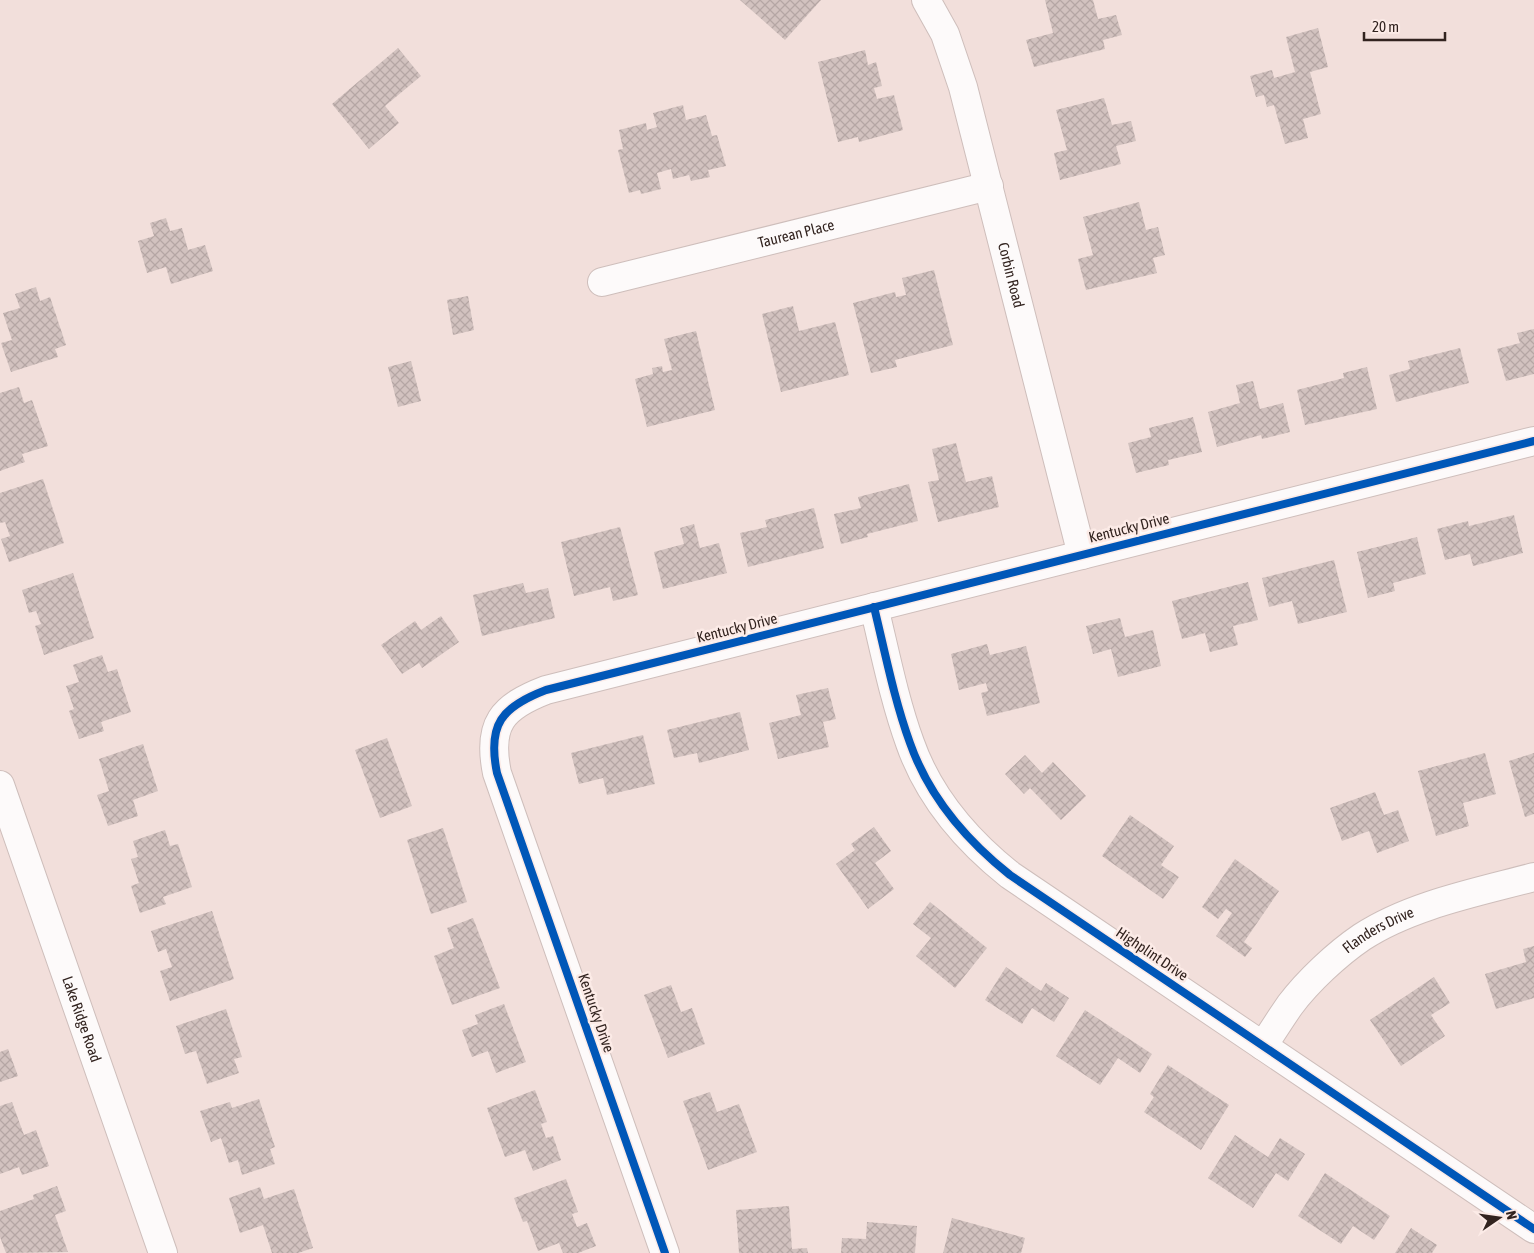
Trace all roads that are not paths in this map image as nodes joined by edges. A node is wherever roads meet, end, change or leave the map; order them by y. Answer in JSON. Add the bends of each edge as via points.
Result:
{"nodes":[{"id":1,"x":926,"y":0,"type":"edge"},
{"id":2,"x":989,"y":186,"type":"junction"},
{"id":3,"x":602,"y":282,"type":"dead end"},
{"id":4,"x":1534,"y":441,"type":"edge"},
{"id":5,"x":1082,"y":554,"type":"junction"},
{"id":6,"x":874,"y":607,"type":"junction"},
{"id":7,"x":0,"y":785,"type":"edge"},
{"id":8,"x":1534,"y":877,"type":"edge"},
{"id":9,"x":1263,"y":1046,"type":"junction"},
{"id":10,"x":1534,"y":1229,"type":"edge"},
{"id":11,"x":163,"y":1253,"type":"edge"},
{"id":12,"x":665,"y":1253,"type":"edge"}],
"edges":[{"from":1,"to":2,"type":"street","name":"Corbin Road","via":[[955,60]]},
{"from":2,"to":3,"type":"street","name":"Taurean Place"},
{"from":2,"to":5,"type":"street","name":"Corbin Road"},
{"from":4,"to":5,"type":"street","name":"Kentucky Drive"},
{"from":5,"to":6,"type":"street","name":"Kentucky Drive"},
{"from":6,"to":9,"type":"street","name":"Highplint Drive","via":[[910,744],[938,799],[963,833],[1010,875]]},
{"from":6,"to":12,"type":"street","name":"Kentucky Drive","via":[[546,690],[509,708],[494,735],[497,773]]},
{"from":7,"to":11,"type":"street","name":"Lake Ridge Road"},
{"from":8,"to":9,"type":"street","name":"Flanders Drive","via":[[1422,909],[1363,937],[1308,984]]},
{"from":9,"to":10,"type":"street","name":"Highplint Drive"}]}
